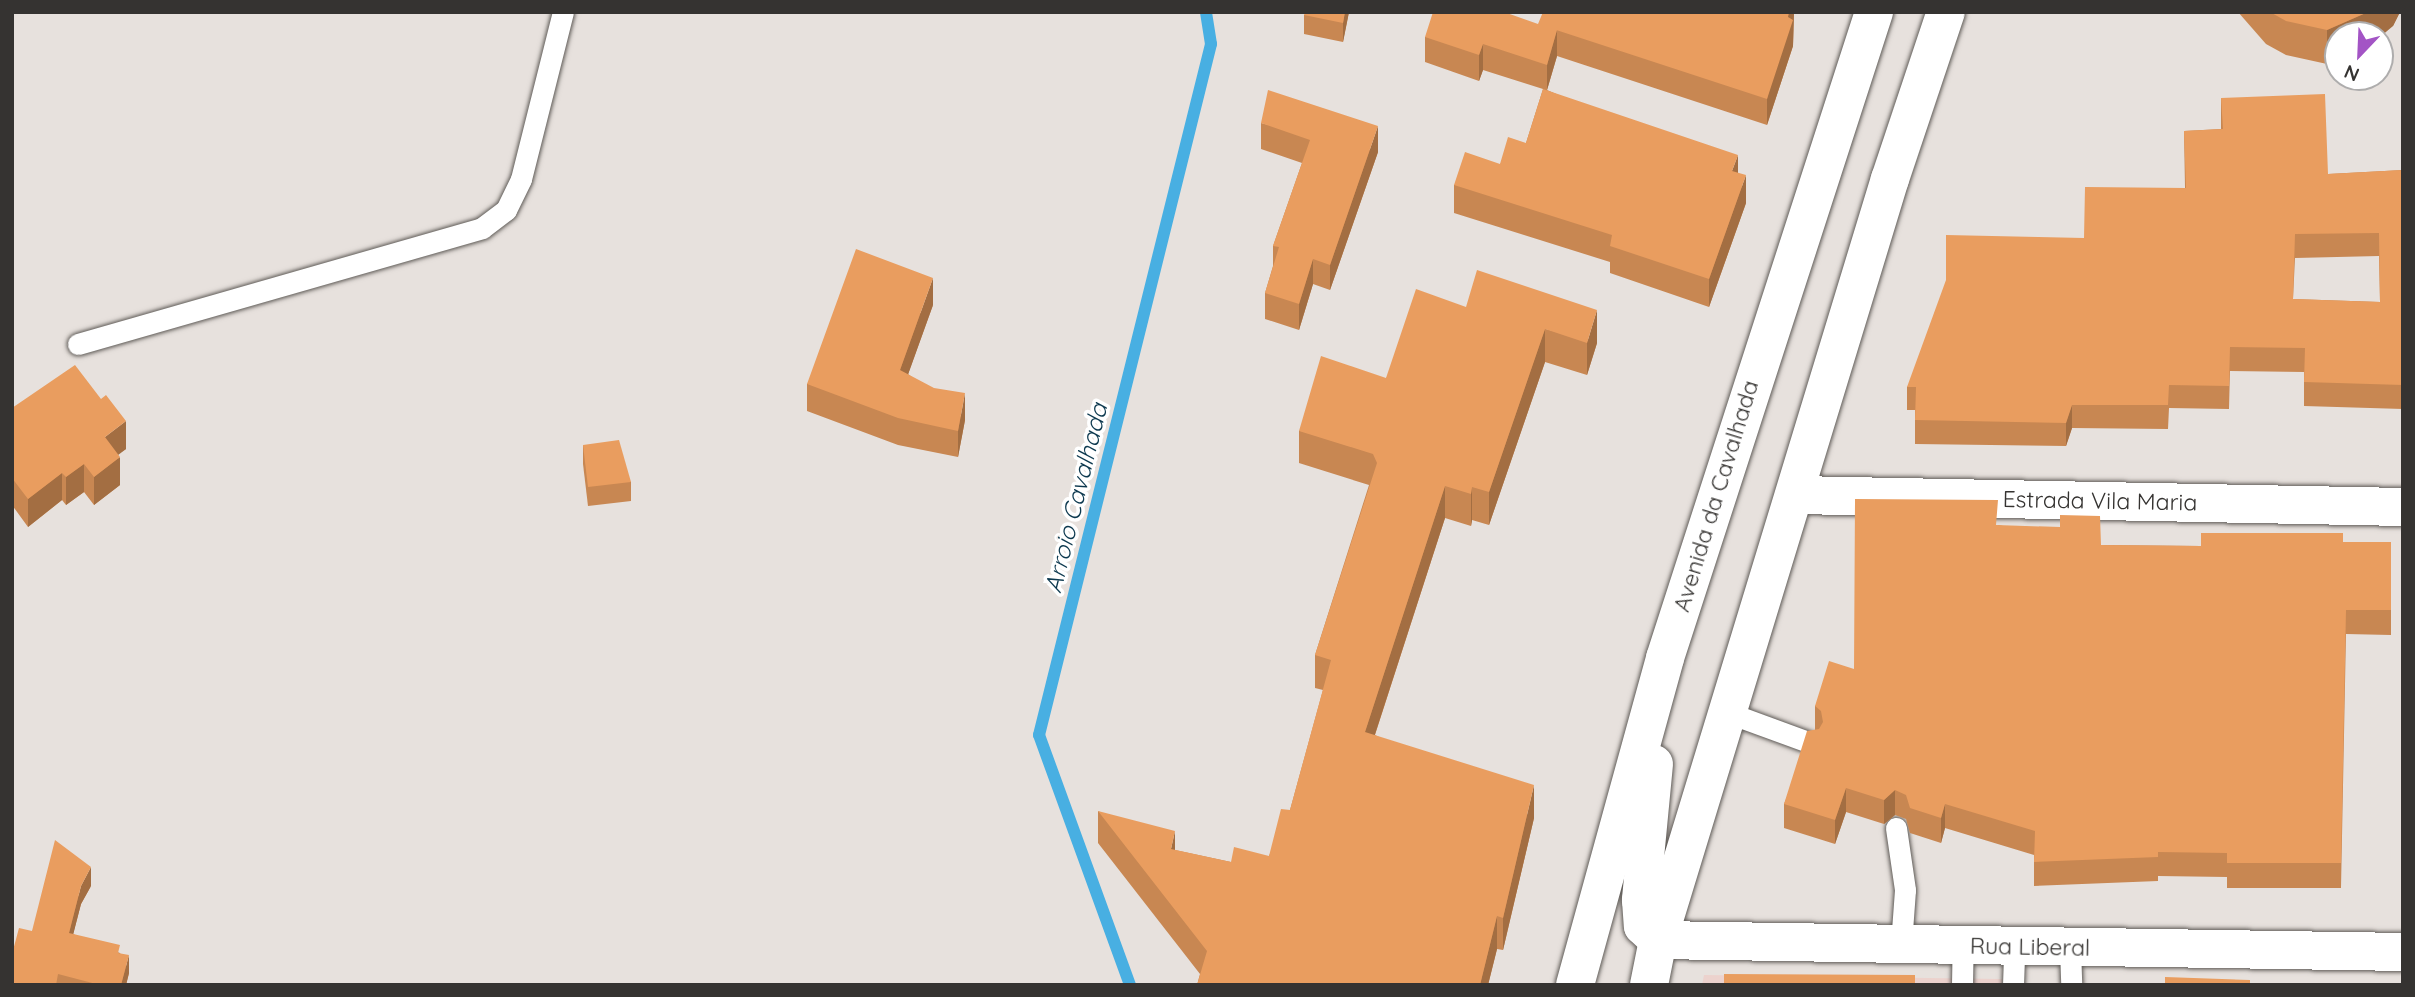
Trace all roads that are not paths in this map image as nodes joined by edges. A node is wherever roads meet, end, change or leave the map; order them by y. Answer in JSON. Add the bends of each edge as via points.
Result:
{"nodes":[{"id":1,"x":563,"y":12,"type":"edge"},
{"id":2,"x":1874,"y":12,"type":"edge"},
{"id":3,"x":1946,"y":12,"type":"edge"},
{"id":4,"x":78,"y":344,"type":"dead end"},
{"id":5,"x":1796,"y":495,"type":"junction"},
{"id":6,"x":2403,"y":508,"type":"edge"},
{"id":7,"x":1665,"y":658,"type":"junction"},
{"id":8,"x":1729,"y":713,"type":"junction"},
{"id":9,"x":1811,"y":743,"type":"edge"},
{"id":10,"x":1896,"y":828,"type":"dead end"},
{"id":11,"x":1658,"y":940,"type":"junction"},
{"id":12,"x":1900,"y":945,"type":"junction"},
{"id":13,"x":1964,"y":946,"type":"junction"},
{"id":14,"x":2014,"y":947,"type":"junction"},
{"id":15,"x":2403,"y":951,"type":"edge"},
{"id":16,"x":2070,"y":966,"type":"edge"},
{"id":17,"x":1575,"y":985,"type":"edge"},
{"id":18,"x":1648,"y":985,"type":"edge"},
{"id":19,"x":1962,"y":985,"type":"edge"},
{"id":20,"x":2012,"y":985,"type":"edge"}],
"edges":[{"from":1,"to":4,"type":"lane","via":[[521,179],[506,210],[482,228]]},
{"from":2,"to":7,"type":"main road","name":"Avenida da Cavalhada"},
{"from":3,"to":5,"type":"main road","via":[[1890,179]]},
{"from":5,"to":6,"type":"main road","name":"Estrada Vila Maria"},
{"from":5,"to":8,"type":"main road"},
{"from":7,"to":11,"type":"main road","via":[[1641,901],[1643,926]]},
{"from":7,"to":17,"type":"main road","name":"Avenida da Cavalhada"},
{"from":8,"to":9,"type":"lane"},
{"from":8,"to":11,"type":"main road"},
{"from":10,"to":12,"type":"lane","via":[[1905,890]]},
{"from":11,"to":12,"type":"main road","name":"Rua Liberal"},
{"from":11,"to":18,"type":"main road"},
{"from":12,"to":13,"type":"main road","name":"Rua Liberal"},
{"from":13,"to":14,"type":"main road","name":"Rua Liberal"},
{"from":13,"to":19,"type":"lane"},
{"from":14,"to":16,"type":"main road","name":"Rua Liberal"},
{"from":14,"to":20,"type":"lane"},
{"from":15,"to":16,"type":"main road","name":"Rua Liberal"}]}
